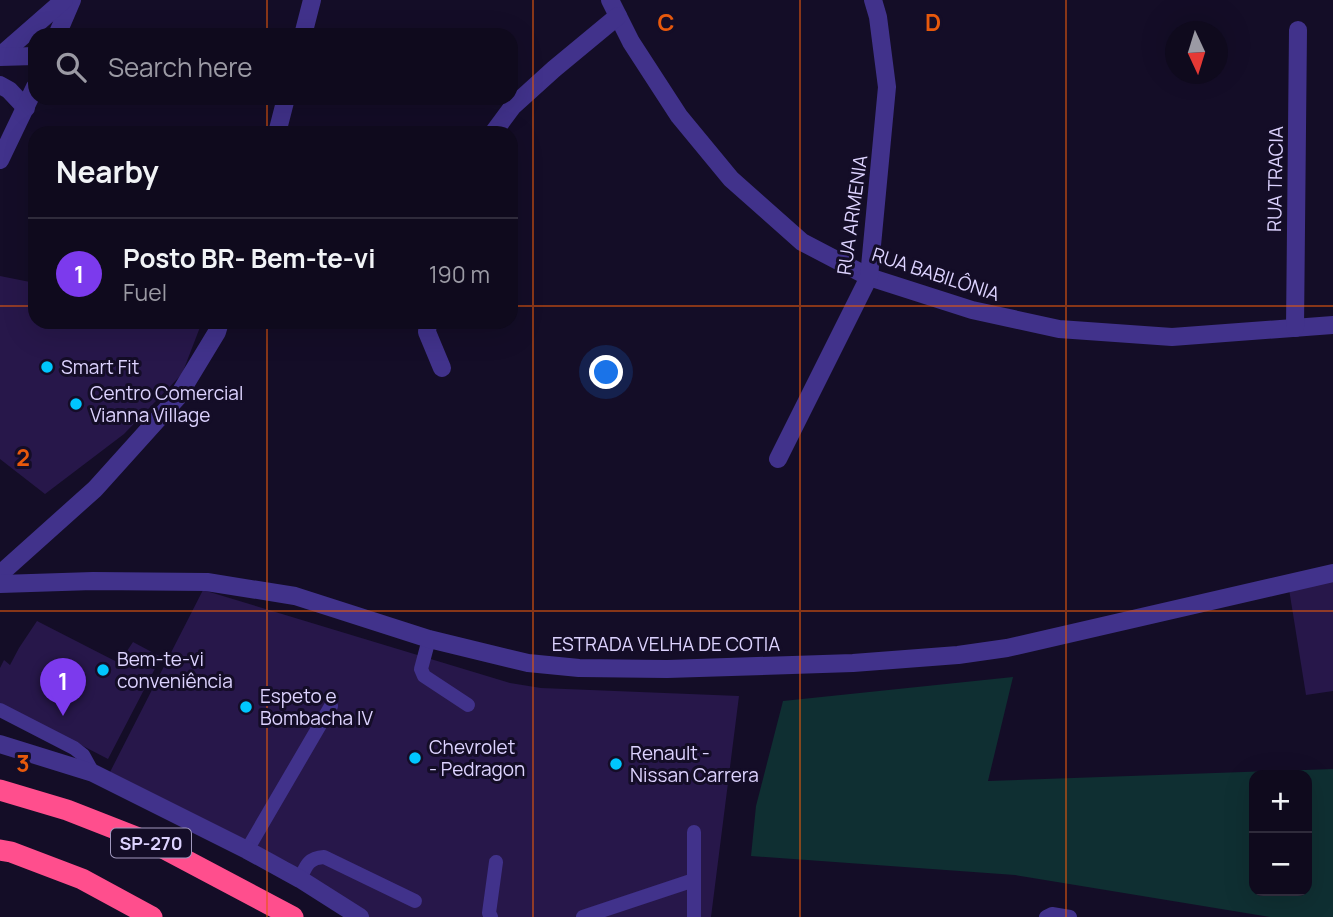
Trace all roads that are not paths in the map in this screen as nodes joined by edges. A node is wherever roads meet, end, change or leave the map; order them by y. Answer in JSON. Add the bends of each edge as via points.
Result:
{"nodes":[{"id":1,"x":64,"y":0,"type":"edge"},
{"id":2,"x":72,"y":0,"type":"edge"},
{"id":3,"x":312,"y":0,"type":"edge"},
{"id":4,"x":873,"y":0,"type":"edge"},
{"id":5,"x":614,"y":8,"type":"edge"},
{"id":6,"x":32,"y":28,"type":"edge"},
{"id":7,"x":60,"y":28,"type":"edge"},
{"id":8,"x":305,"y":28,"type":"edge"},
{"id":9,"x":1298,"y":30,"type":"dead end"},
{"id":10,"x":28,"y":32,"type":"edge"},
{"id":11,"x":0,"y":56,"type":"edge"},
{"id":12,"x":28,"y":56,"type":"edge"},
{"id":13,"x":0,"y":85,"type":"edge"},
{"id":14,"x":518,"y":101,"type":"edge"},
{"id":15,"x":28,"y":103,"type":"edge"},
{"id":16,"x":284,"y":105,"type":"edge"},
{"id":17,"x":514,"y":105,"type":"edge"},
{"id":18,"x":26,"y":108,"type":"junction"},
{"id":19,"x":278,"y":126,"type":"edge"},
{"id":20,"x":498,"y":126,"type":"edge"},
{"id":21,"x":0,"y":160,"type":"edge"},
{"id":22,"x":869,"y":277,"type":"junction"},
{"id":23,"x":1333,"y":325,"type":"edge"},
{"id":24,"x":1295,"y":328,"type":"junction"},
{"id":25,"x":218,"y":329,"type":"edge"},
{"id":26,"x":427,"y":329,"type":"edge"},
{"id":27,"x":442,"y":368,"type":"dead end"},
{"id":28,"x":778,"y":459,"type":"dead end"},
{"id":29,"x":1333,"y":573,"type":"edge"},
{"id":30,"x":0,"y":574,"type":"edge"},
{"id":31,"x":0,"y":584,"type":"edge"},
{"id":32,"x":429,"y":639,"type":"junction"},
{"id":33,"x":468,"y":705,"type":"dead end"},
{"id":34,"x":331,"y":706,"type":"dead end"},
{"id":35,"x":0,"y":710,"type":"edge"},
{"id":36,"x":0,"y":744,"type":"edge"},
{"id":37,"x":93,"y":773,"type":"junction"},
{"id":38,"x":0,"y":790,"type":"edge"},
{"id":39,"x":694,"y":832,"type":"dead end"},
{"id":40,"x":0,"y":850,"type":"edge"},
{"id":41,"x":247,"y":850,"type":"junction"},
{"id":42,"x":496,"y":862,"type":"dead end"},
{"id":43,"x":300,"y":879,"type":"junction"},
{"id":44,"x":694,"y":880,"type":"junction"},
{"id":45,"x":415,"y":901,"type":"dead end"},
{"id":46,"x":489,"y":916,"type":"edge"},
{"id":47,"x":152,"y":917,"type":"edge"},
{"id":48,"x":293,"y":917,"type":"edge"},
{"id":49,"x":360,"y":917,"type":"edge"},
{"id":50,"x":583,"y":917,"type":"edge"},
{"id":51,"x":694,"y":917,"type":"edge"},
{"id":52,"x":1046,"y":917,"type":"edge"},
{"id":53,"x":1070,"y":917,"type":"edge"}],
"edges":[{"from":1,"to":6,"type":"street"},
{"from":2,"to":7,"type":"street"},
{"from":3,"to":8,"type":"street"},
{"from":4,"to":22,"type":"street","name":"RUA ARMENIA","via":[[887,87]]},
{"from":5,"to":14,"type":"street"},
{"from":5,"to":22,"type":"street","name":"RUA BABILÔNIA","via":[[679,116],[731,179],[802,242]]},
{"from":9,"to":24,"type":"street","name":"RUA TRACIA"},
{"from":10,"to":11,"type":"street"},
{"from":11,"to":12,"type":"street"},
{"from":13,"to":18,"type":"street"},
{"from":15,"to":18,"type":"street"},
{"from":16,"to":19,"type":"street"},
{"from":17,"to":20,"type":"street"},
{"from":18,"to":21,"type":"street"},
{"from":22,"to":24,"type":"street","name":"RUA BABILÔNIA","via":[[972,310],[1059,328],[1172,337]]},
{"from":22,"to":28,"type":"street","name":"RUA ARMENIA"},
{"from":23,"to":24,"type":"street","name":"RUA BABILÔNIA"},
{"from":25,"to":30,"type":"street","via":[[177,398],[95,489]]},
{"from":26,"to":27,"type":"street"},
{"from":29,"to":32,"type":"street","name":"ESTRADA VELHA DE COTIA","via":[[1007,648],[853,663],[579,668],[528,663]]},
{"from":31,"to":32,"type":"street","name":"ESTRADA VELHA DE COTIA","via":[[207,582],[295,596]]},
{"from":32,"to":33,"type":"lane","via":[[421,673]]},
{"from":34,"to":41,"type":"lane"},
{"from":35,"to":37,"type":"lane","via":[[74,748]]},
{"from":36,"to":37,"type":"street"},
{"from":37,"to":41,"type":"street"},
{"from":38,"to":48,"type":"highway","number":"SP-270","via":[[159,846]]},
{"from":39,"to":44,"type":"lane"},
{"from":40,"to":47,"type":"highway","via":[[82,878]]},
{"from":41,"to":43,"type":"street"},
{"from":42,"to":46,"type":"lane"},
{"from":43,"to":45,"type":"lane","via":[[308,863],[324,857]]},
{"from":43,"to":49,"type":"street"},
{"from":44,"to":50,"type":"lane"},
{"from":44,"to":51,"type":"lane"},
{"from":52,"to":53,"type":"lane"}]}
